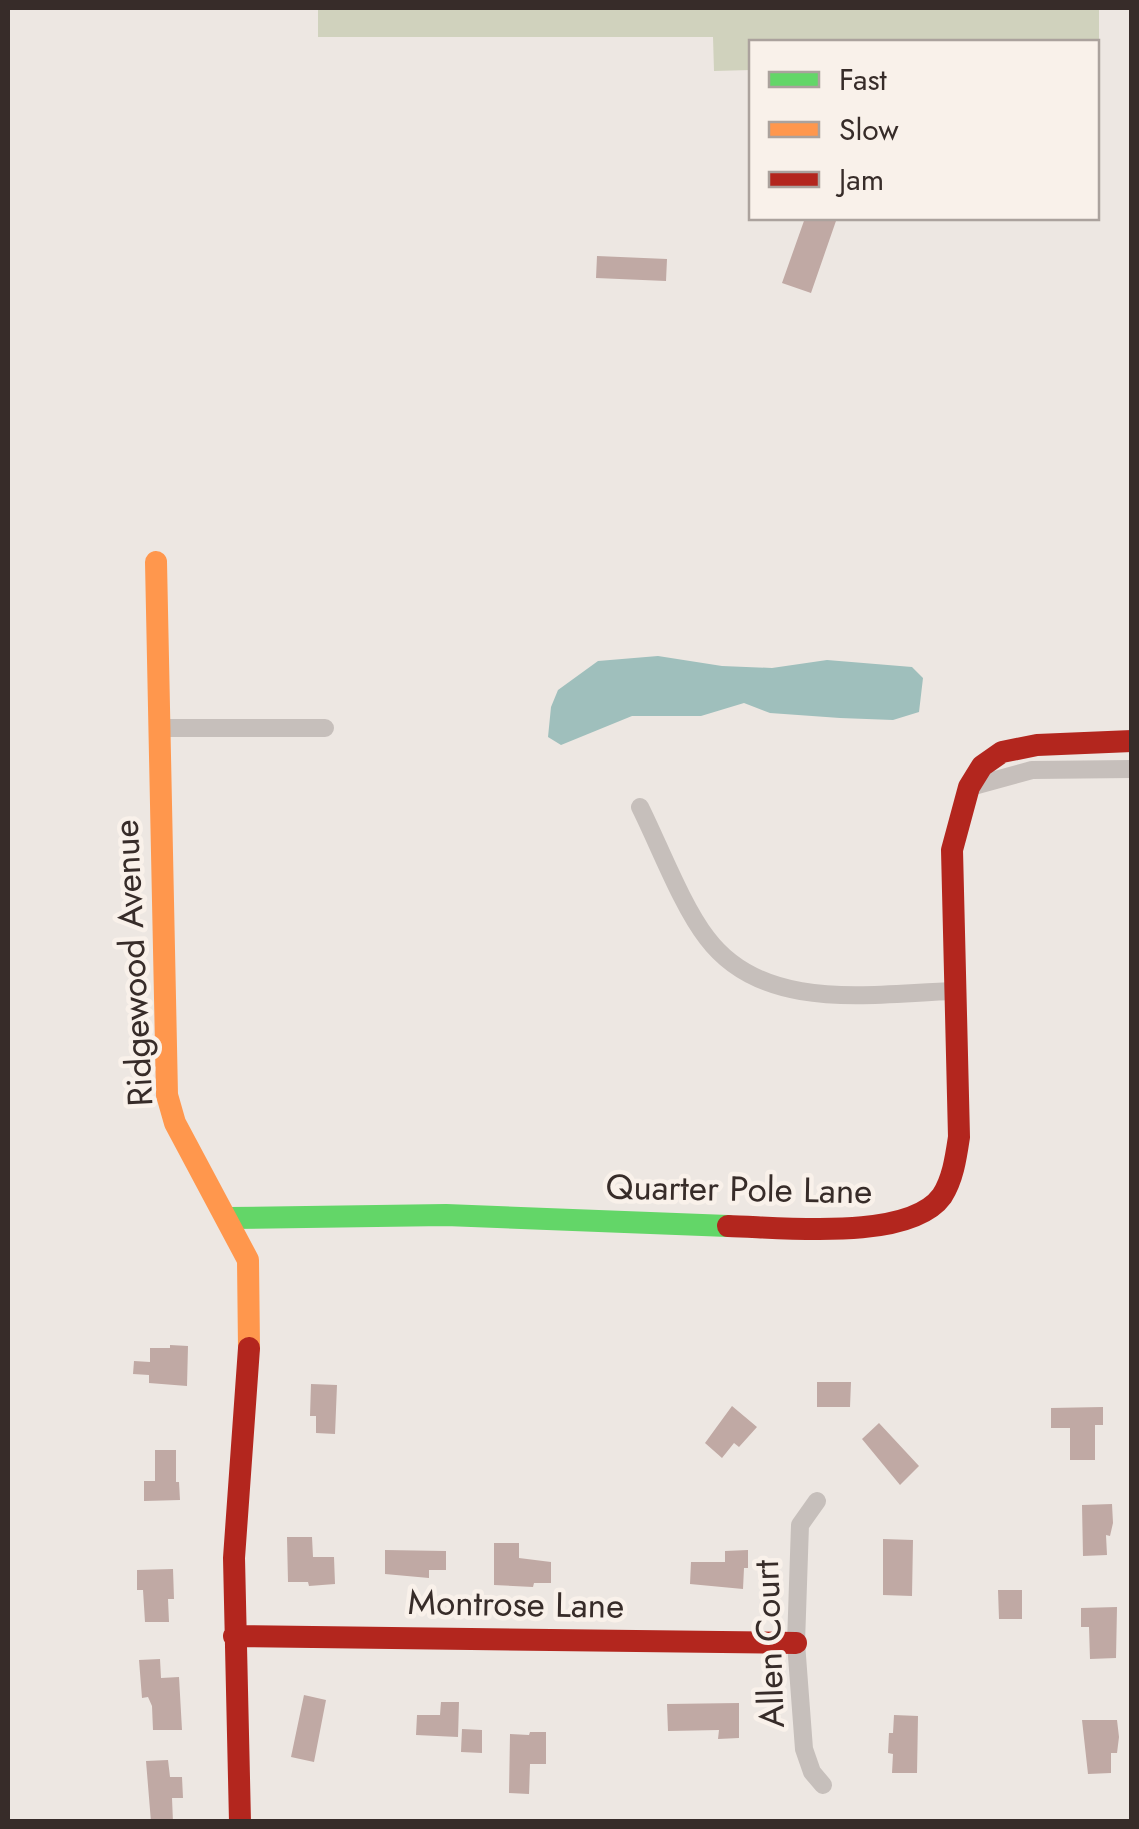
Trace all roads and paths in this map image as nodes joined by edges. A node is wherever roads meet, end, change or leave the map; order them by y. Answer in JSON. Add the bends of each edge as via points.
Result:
{"nodes":[{"id":1,"x":156,"y":562,"type":"dead end"},
{"id":2,"x":159,"y":728,"type":"junction"},
{"id":3,"x":324,"y":728,"type":"dead end"},
{"id":4,"x":1132,"y":742,"type":"edge"},
{"id":5,"x":1132,"y":769,"type":"edge"},
{"id":6,"x":970,"y":787,"type":"junction"},
{"id":7,"x":640,"y":806,"type":"dead end"},
{"id":8,"x":955,"y":991,"type":"junction"},
{"id":9,"x":229,"y":1218,"type":"junction"},
{"id":10,"x":817,"y":1500,"type":"dead end"},
{"id":11,"x":234,"y":1636,"type":"junction"},
{"id":12,"x":796,"y":1643,"type":"junction"},
{"id":13,"x":824,"y":1784,"type":"dead end"},
{"id":14,"x":240,"y":1822,"type":"edge"}],
"edges":[{"from":1,"to":2,"type":"street","name":"Ridgewood Avenue"},
{"from":2,"to":3,"type":"street"},
{"from":2,"to":9,"type":"street","name":"Ridgewood Avenue","via":[[167,1095],[175,1123]]},
{"from":4,"to":6,"type":"street","name":"Quarter Pole Lane","via":[[1026,746],[992,756]]},
{"from":5,"to":6,"type":"street","via":[[1032,770]]},
{"from":6,"to":8,"type":"street","name":"Quarter Pole Lane","via":[[952,850]]},
{"from":7,"to":8,"type":"street","via":[[707,938],[735,965],[808,994]]},
{"from":8,"to":9,"type":"street","name":"Quarter Pole Lane","via":[[959,1137],[952,1182],[920,1218],[885,1227],[660,1226],[446,1215]]},
{"from":9,"to":11,"type":"street","name":"Ridgewood Avenue","via":[[248,1260],[250,1300]]},
{"from":10,"to":12,"type":"street","name":"Allen Court","via":[[800,1526]]},
{"from":11,"to":12,"type":"street","name":"Montrose Lane"},
{"from":11,"to":14,"type":"street","name":"Ridgewood Avenue"},
{"from":12,"to":13,"type":"street","name":"Allen Court","via":[[804,1750]]}]}
